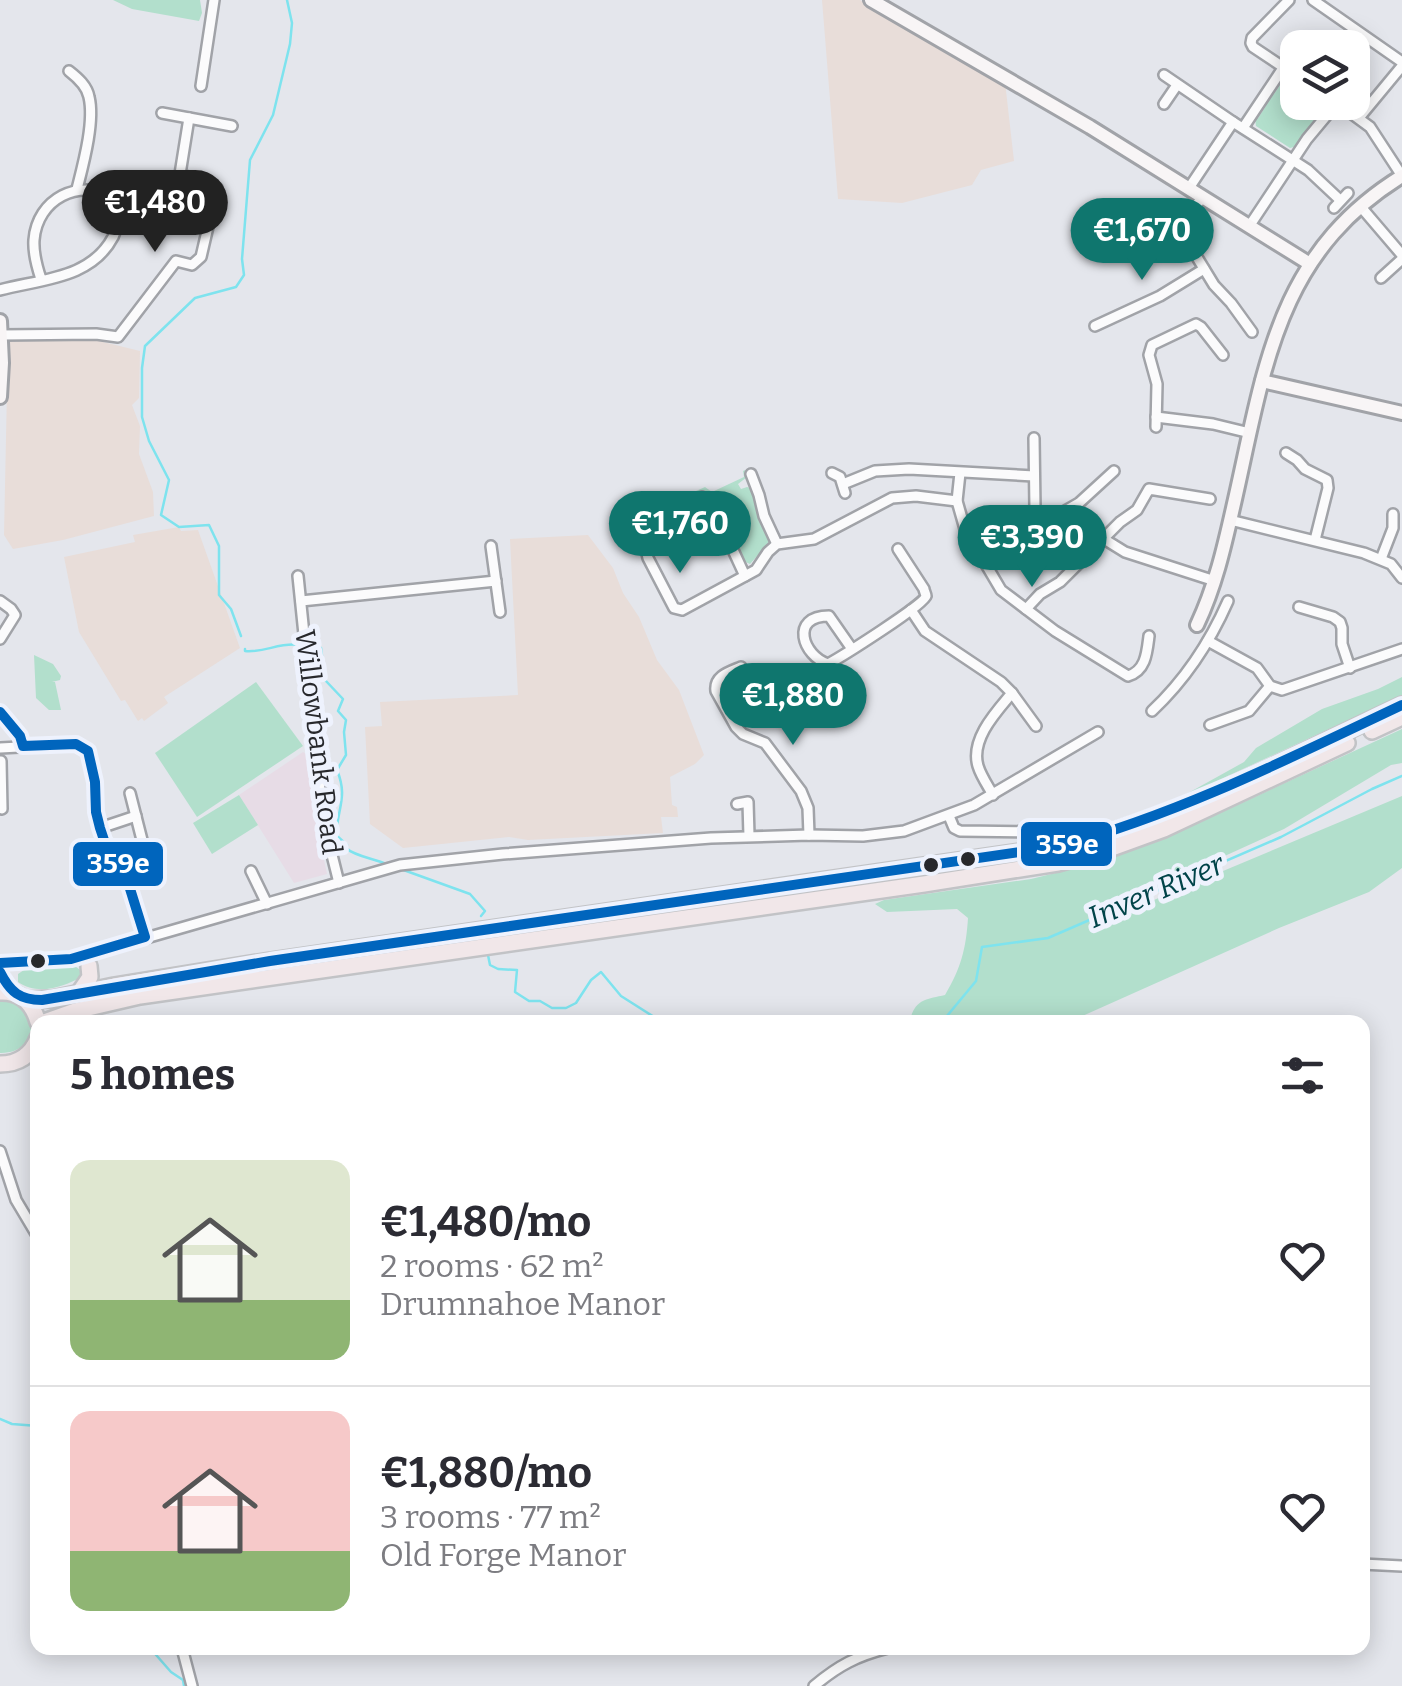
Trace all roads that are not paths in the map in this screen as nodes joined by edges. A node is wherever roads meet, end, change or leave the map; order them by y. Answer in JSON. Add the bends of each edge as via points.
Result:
{"nodes":[{"id":1,"x":214,"y":0,"type":"edge"},
{"id":2,"x":871,"y":0,"type":"edge"},
{"id":3,"x":1289,"y":0,"type":"edge"},
{"id":4,"x":1313,"y":0,"type":"edge"},
{"id":5,"x":1402,"y":64,"type":"edge"},
{"id":6,"x":1280,"y":66,"type":"edge"},
{"id":7,"x":69,"y":71,"type":"dead end"},
{"id":8,"x":1280,"y":72,"type":"edge"},
{"id":9,"x":1164,"y":75,"type":"dead end"},
{"id":10,"x":1177,"y":85,"type":"junction"},
{"id":11,"x":201,"y":86,"type":"dead end"},
{"id":12,"x":1164,"y":104,"type":"dead end"},
{"id":13,"x":1370,"y":105,"type":"edge"},
{"id":14,"x":162,"y":112,"type":"dead end"},
{"id":15,"x":190,"y":118,"type":"junction"},
{"id":16,"x":1323,"y":120,"type":"edge"},
{"id":17,"x":1362,"y":120,"type":"edge"},
{"id":18,"x":1238,"y":125,"type":"junction"},
{"id":19,"x":232,"y":126,"type":"dead end"},
{"id":20,"x":1294,"y":160,"type":"junction"},
{"id":21,"x":1402,"y":176,"type":"edge"},
{"id":22,"x":1189,"y":188,"type":"junction"},
{"id":23,"x":77,"y":189,"type":"junction"},
{"id":24,"x":1203,"y":197,"type":"junction"},
{"id":25,"x":1341,"y":200,"type":"dead end"},
{"id":26,"x":1361,"y":207,"type":"junction"},
{"id":27,"x":1250,"y":225,"type":"junction"},
{"id":28,"x":1402,"y":257,"type":"edge"},
{"id":29,"x":1310,"y":264,"type":"junction"},
{"id":30,"x":1204,"y":270,"type":"junction"},
{"id":31,"x":1381,"y":278,"type":"dead end"},
{"id":32,"x":40,"y":279,"type":"junction"},
{"id":33,"x":0,"y":290,"type":"edge"},
{"id":34,"x":1095,"y":326,"type":"dead end"},
{"id":35,"x":1,"y":328,"type":"edge"},
{"id":36,"x":1252,"y":332,"type":"dead end"},
{"id":37,"x":1216,"y":352,"type":"dead end"},
{"id":38,"x":1262,"y":382,"type":"junction"},
{"id":39,"x":0,"y":397,"type":"edge"},
{"id":40,"x":1402,"y":413,"type":"edge"},
{"id":41,"x":1250,"y":433,"type":"junction"},
{"id":42,"x":1034,"y":438,"type":"dead end"},
{"id":43,"x":1286,"y":453,"type":"dead end"},
{"id":44,"x":1114,"y":471,"type":"dead end"},
{"id":45,"x":960,"y":472,"type":"junction"},
{"id":46,"x":832,"y":473,"type":"dead end"},
{"id":47,"x":1034,"y":476,"type":"junction"},
{"id":48,"x":742,"y":486,"type":"dead end"},
{"id":49,"x":707,"y":499,"type":"dead end"},
{"id":50,"x":957,"y":500,"type":"junction"},
{"id":51,"x":1203,"y":500,"type":"dead end"},
{"id":52,"x":1035,"y":508,"type":"dead end"},
{"id":53,"x":1393,"y":514,"type":"dead end"},
{"id":54,"x":1230,"y":520,"type":"junction"},
{"id":55,"x":637,"y":528,"type":"dead end"},
{"id":56,"x":655,"y":537,"type":"dead end"},
{"id":57,"x":1104,"y":538,"type":"junction"},
{"id":58,"x":1315,"y":540,"type":"junction"},
{"id":59,"x":644,"y":542,"type":"junction"},
{"id":60,"x":777,"y":544,"type":"junction"},
{"id":61,"x":492,"y":546,"type":"dead end"},
{"id":62,"x":1091,"y":551,"type":"junction"},
{"id":63,"x":897,"y":554,"type":"dead end"},
{"id":64,"x":1381,"y":559,"type":"junction"},
{"id":65,"x":298,"y":576,"type":"dead end"},
{"id":66,"x":745,"y":576,"type":"junction"},
{"id":67,"x":1402,"y":578,"type":"edge"},
{"id":68,"x":496,"y":581,"type":"junction"},
{"id":69,"x":1215,"y":581,"type":"junction"},
{"id":70,"x":1228,"y":600,"type":"dead end"},
{"id":71,"x":301,"y":601,"type":"junction"},
{"id":72,"x":0,"y":602,"type":"edge"},
{"id":73,"x":1299,"y":607,"type":"dead end"},
{"id":74,"x":1026,"y":609,"type":"junction"},
{"id":75,"x":911,"y":610,"type":"junction"},
{"id":76,"x":500,"y":612,"type":"dead end"},
{"id":77,"x":1197,"y":625,"type":"dead end"},
{"id":78,"x":1150,"y":634,"type":"dead end"},
{"id":79,"x":0,"y":638,"type":"edge"},
{"id":80,"x":1208,"y":640,"type":"junction"},
{"id":81,"x":1402,"y":649,"type":"edge"},
{"id":82,"x":852,"y":650,"type":"junction"},
{"id":83,"x":740,"y":667,"type":"dead end"},
{"id":84,"x":1350,"y":668,"type":"junction"},
{"id":85,"x":1270,"y":686,"type":"junction"},
{"id":86,"x":1012,"y":694,"type":"junction"},
{"id":87,"x":1402,"y":706,"type":"edge"},
{"id":88,"x":1157,"y":709,"type":"dead end"},
{"id":89,"x":0,"y":712,"type":"edge"},
{"id":90,"x":1402,"y":717,"type":"edge"},
{"id":91,"x":1037,"y":720,"type":"dead end"},
{"id":92,"x":1221,"y":722,"type":"junction"},
{"id":93,"x":1210,"y":724,"type":"dead end"},
{"id":94,"x":1098,"y":732,"type":"dead end"},
{"id":95,"x":1226,"y":734,"type":"dead end"},
{"id":96,"x":24,"y":746,"type":"junction"},
{"id":97,"x":0,"y":748,"type":"edge"},
{"id":98,"x":1,"y":761,"type":"edge"},
{"id":99,"x":130,"y":793,"type":"dead end"},
{"id":100,"x":993,"y":795,"type":"junction"},
{"id":101,"x":1,"y":803,"type":"edge"},
{"id":102,"x":736,"y":804,"type":"dead end"},
{"id":103,"x":136,"y":816,"type":"junction"},
{"id":104,"x":950,"y":816,"type":"junction"},
{"id":105,"x":100,"y":828,"type":"junction"},
{"id":106,"x":808,"y":835,"type":"junction"},
{"id":107,"x":750,"y":836,"type":"junction"},
{"id":108,"x":142,"y":840,"type":"dead end"},
{"id":109,"x":1067,"y":852,"type":"junction"},
{"id":110,"x":251,"y":871,"type":"dead end"},
{"id":111,"x":339,"y":883,"type":"junction"},
{"id":112,"x":267,"y":904,"type":"junction"},
{"id":113,"x":145,"y":938,"type":"junction"},
{"id":114,"x":88,"y":961,"type":"junction"},
{"id":115,"x":0,"y":963,"type":"edge"},
{"id":116,"x":0,"y":972,"type":"edge"},
{"id":117,"x":5,"y":992,"type":"edge"},
{"id":118,"x":79,"y":993,"type":"junction"},
{"id":119,"x":27,"y":1000,"type":"junction"},
{"id":120,"x":37,"y":1015,"type":"edge"},
{"id":121,"x":63,"y":1015,"type":"edge"},
{"id":122,"x":30,"y":1050,"type":"edge"},
{"id":123,"x":1,"y":1067,"type":"edge"},
{"id":124,"x":0,"y":1151,"type":"edge"},
{"id":125,"x":30,"y":1224,"type":"edge"},
{"id":126,"x":1370,"y":1564,"type":"edge"},
{"id":127,"x":1402,"y":1566,"type":"edge"},
{"id":128,"x":184,"y":1655,"type":"edge"},
{"id":129,"x":862,"y":1655,"type":"edge"},
{"id":130,"x":192,"y":1686,"type":"edge"},
{"id":131,"x":814,"y":1686,"type":"edge"}],
"edges":[{"from":1,"to":11,"type":"street"},
{"from":2,"to":22,"type":"street"},
{"from":3,"to":6,"type":"street","via":[[1251,43]]},
{"from":4,"to":5,"type":"street"},
{"from":5,"to":13,"type":"street"},
{"from":7,"to":23,"type":"street","via":[[90,98]]},
{"from":8,"to":18,"type":"street"},
{"from":9,"to":10,"type":"street"},
{"from":10,"to":12,"type":"street"},
{"from":10,"to":18,"type":"street"},
{"from":14,"to":15,"type":"street"},
{"from":15,"to":19,"type":"street"},
{"from":15,"to":35,"type":"street","via":[[180,174],[217,188],[201,257],[192,265],[176,262],[118,338]]},
{"from":16,"to":20,"type":"street"},
{"from":17,"to":21,"type":"street"},
{"from":18,"to":20,"type":"street"},
{"from":18,"to":22,"type":"street"},
{"from":20,"to":25,"type":"street"},
{"from":20,"to":27,"type":"street"},
{"from":21,"to":26,"type":"street"},
{"from":22,"to":24,"type":"street"},
{"from":23,"to":32,"type":"street","via":[[39,220],[34,246]]},
{"from":23,"to":32,"type":"street","via":[[115,198],[116,229],[87,266]]},
{"from":24,"to":27,"type":"street"},
{"from":24,"to":30,"type":"street","via":[[1180,231]]},
{"from":26,"to":28,"type":"street"},
{"from":26,"to":29,"type":"street"},
{"from":27,"to":29,"type":"street"},
{"from":28,"to":31,"type":"street"},
{"from":29,"to":38,"type":"street","via":[[1282,315]]},
{"from":30,"to":34,"type":"street"},
{"from":30,"to":36,"type":"street"},
{"from":32,"to":33,"type":"street"},
{"from":35,"to":39,"type":"street"},
{"from":37,"to":41,"type":"street","via":[[1196,324],[1152,345],[1156,422]]},
{"from":38,"to":40,"type":"street"},
{"from":38,"to":41,"type":"street"},
{"from":41,"to":54,"type":"street"},
{"from":42,"to":47,"type":"street"},
{"from":43,"to":58,"type":"street","via":[[1327,480]]},
{"from":44,"to":62,"type":"street","via":[[1065,511],[1066,526]]},
{"from":45,"to":46,"type":"street","via":[[874,472],[844,488]]},
{"from":45,"to":47,"type":"street"},
{"from":45,"to":50,"type":"street"},
{"from":47,"to":52,"type":"street"},
{"from":48,"to":60,"type":"street","via":[[752,477]]},
{"from":49,"to":66,"type":"street"},
{"from":50,"to":60,"type":"street","via":[[892,498],[814,539]]},
{"from":50,"to":74,"type":"street","via":[[965,529],[1001,590]]},
{"from":51,"to":57,"type":"street","via":[[1149,489],[1138,510]]},
{"from":53,"to":64,"type":"street"},
{"from":54,"to":58,"type":"street"},
{"from":54,"to":69,"type":"street"},
{"from":55,"to":59,"type":"street"},
{"from":56,"to":59,"type":"street"},
{"from":57,"to":62,"type":"street"},
{"from":57,"to":69,"type":"street","via":[[1125,552]]},
{"from":58,"to":64,"type":"street"},
{"from":59,"to":66,"type":"street","via":[[674,608],[682,610]]},
{"from":60,"to":66,"type":"street"},
{"from":61,"to":68,"type":"street"},
{"from":62,"to":74,"type":"street"},
{"from":63,"to":75,"type":"street","via":[[926,594]]},
{"from":64,"to":67,"type":"street"},
{"from":65,"to":71,"type":"street","name":"Willowbank Road"},
{"from":68,"to":71,"type":"street","name":"Willowbank Road"},
{"from":68,"to":76,"type":"street"},
{"from":69,"to":77,"type":"street"},
{"from":70,"to":80,"type":"street"},
{"from":71,"to":111,"type":"street","name":"Willowbank Road","via":[[320,790]]},
{"from":72,"to":79,"type":"street","via":[[15,615]]},
{"from":73,"to":84,"type":"street","via":[[1339,621]]},
{"from":74,"to":78,"type":"street","via":[[1128,676],[1145,660]]},
{"from":75,"to":82,"type":"street"},
{"from":75,"to":86,"type":"street","via":[[924,631]]},
{"from":80,"to":85,"type":"street","via":[[1258,669]]},
{"from":80,"to":88,"type":"street"},
{"from":81,"to":84,"type":"street"},
{"from":82,"to":82,"type":"street","via":[[829,616],[818,616],[802,630],[822,663]]},
{"from":83,"to":106,"type":"street","via":[[718,678],[716,690],[736,728],[766,743],[801,791]]},
{"from":84,"to":85,"type":"street","via":[[1286,690]]},
{"from":85,"to":92,"type":"street","via":[[1249,711]]},
{"from":86,"to":91,"type":"street"},
{"from":86,"to":100,"type":"street","via":[[989,723],[976,756]]},
{"from":87,"to":109,"type":"highway","via":[[1188,806]]},
{"from":89,"to":96,"type":"street"},
{"from":90,"to":109,"type":"highway","via":[[1178,823],[1109,848]]},
{"from":92,"to":93,"type":"street"},
{"from":92,"to":95,"type":"street"},
{"from":94,"to":100,"type":"street"},
{"from":96,"to":97,"type":"street"},
{"from":96,"to":105,"type":"street","via":[[86,749]]},
{"from":98,"to":101,"type":"street"},
{"from":99,"to":103,"type":"street"},
{"from":100,"to":104,"type":"street"},
{"from":102,"to":107,"type":"street","via":[[748,802]]},
{"from":103,"to":105,"type":"street"},
{"from":103,"to":108,"type":"street"},
{"from":104,"to":106,"type":"street","via":[[904,831]]},
{"from":104,"to":109,"type":"street","via":[[960,831],[1051,832]]},
{"from":105,"to":113,"type":"street","via":[[127,878]]},
{"from":106,"to":107,"type":"street"},
{"from":107,"to":111,"type":"street","via":[[400,865]]},
{"from":109,"to":118,"type":"highway"},
{"from":109,"to":121,"type":"highway","via":[[980,876],[140,996]]},
{"from":110,"to":112,"type":"street"},
{"from":111,"to":112,"type":"street"},
{"from":112,"to":113,"type":"street"},
{"from":113,"to":114,"type":"street"},
{"from":114,"to":115,"type":"street"},
{"from":114,"to":118,"type":"highway","via":[[90,977]]},
{"from":116,"to":117,"type":"street"},
{"from":117,"to":119,"type":"highway"},
{"from":118,"to":119,"type":"highway"},
{"from":119,"to":120,"type":"highway"},
{"from":122,"to":123,"type":"highway"},
{"from":124,"to":125,"type":"street"},
{"from":126,"to":127,"type":"street"},
{"from":128,"to":130,"type":"street"},
{"from":129,"to":131,"type":"street"}]}
